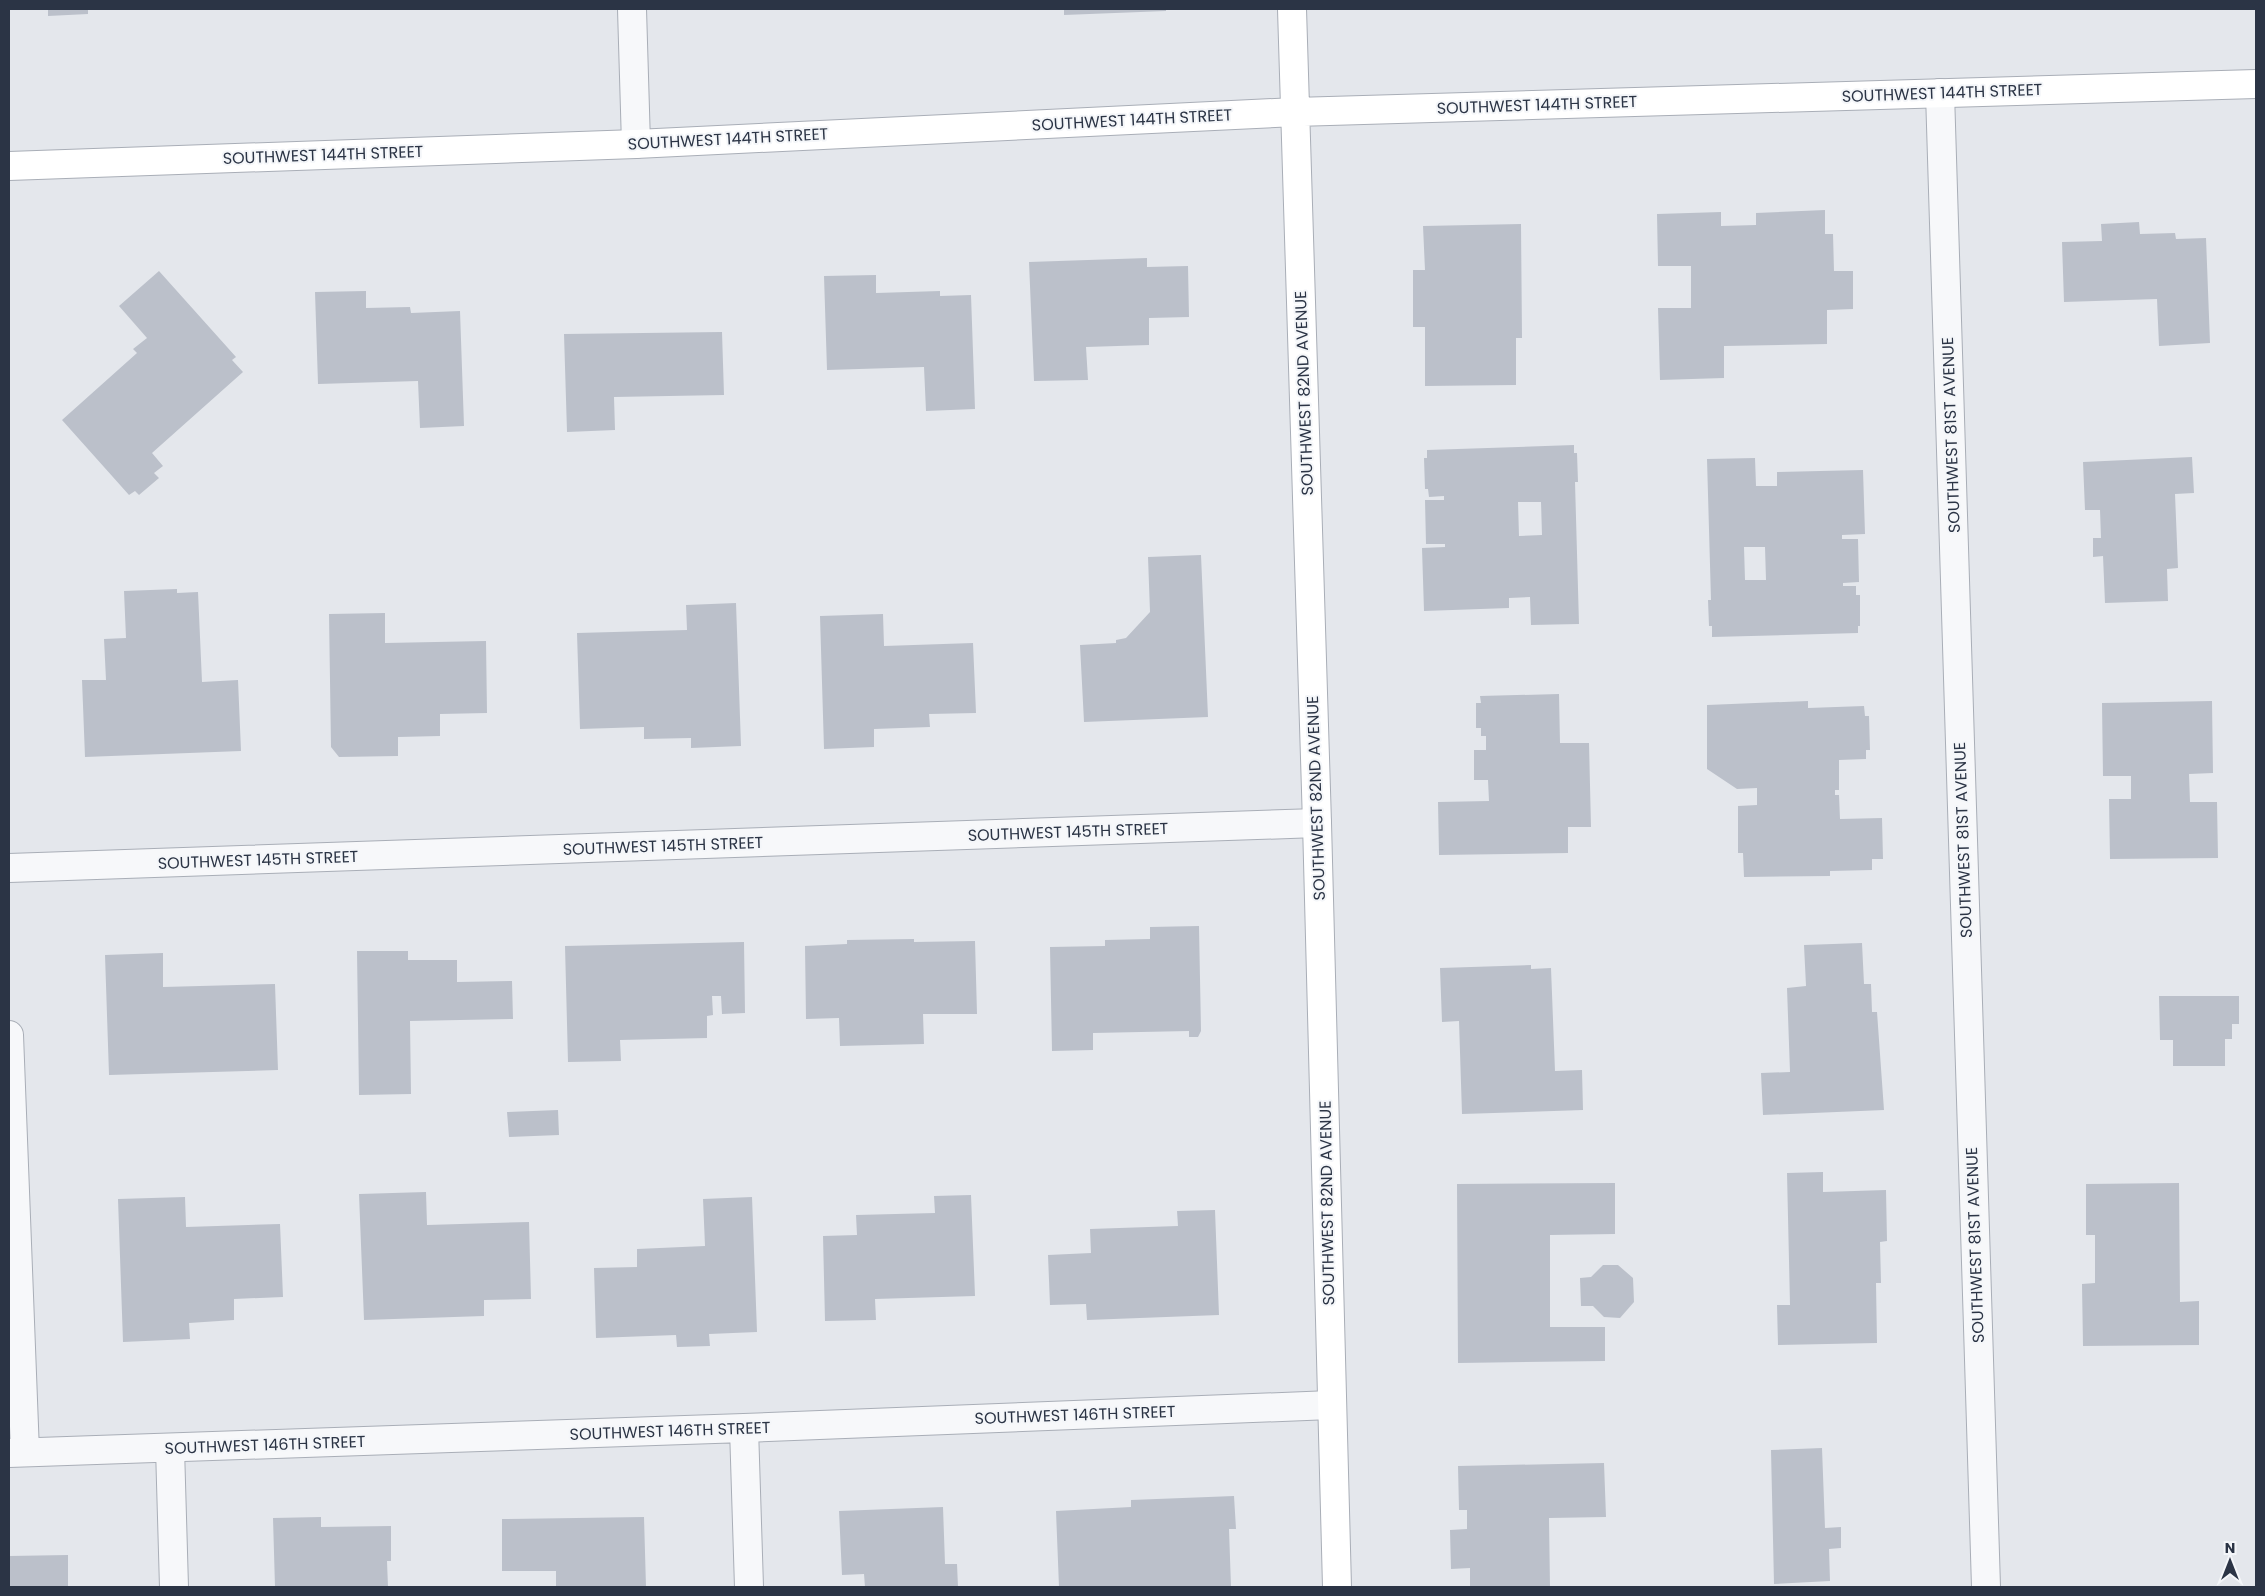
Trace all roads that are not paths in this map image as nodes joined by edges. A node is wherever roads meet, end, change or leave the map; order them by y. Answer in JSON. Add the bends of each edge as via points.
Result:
{"nodes":[{"id":1,"x":632,"y":9,"type":"edge"},
{"id":2,"x":1292,"y":9,"type":"edge"},
{"id":3,"x":2256,"y":84,"type":"edge"},
{"id":4,"x":1940,"y":93,"type":"junction"},
{"id":5,"x":1295,"y":112,"type":"junction"},
{"id":6,"x":636,"y":144,"type":"junction"},
{"id":7,"x":9,"y":166,"type":"edge"},
{"id":8,"x":1318,"y":823,"type":"junction"},
{"id":9,"x":9,"y":868,"type":"edge"},
{"id":10,"x":9,"y":1035,"type":"edge"},
{"id":11,"x":1332,"y":1404,"type":"junction"},
{"id":12,"x":744,"y":1428,"type":"junction"},
{"id":13,"x":170,"y":1448,"type":"junction"},
{"id":14,"x":17,"y":1452,"type":"edge"},
{"id":15,"x":174,"y":1587,"type":"edge"},
{"id":16,"x":749,"y":1587,"type":"edge"},
{"id":17,"x":1338,"y":1587,"type":"edge"},
{"id":18,"x":1986,"y":1587,"type":"edge"}],
"edges":[{"from":1,"to":6,"type":"street"},
{"from":2,"to":5,"type":"street","name":"SOUTHWEST 82ND AVENUE"},
{"from":3,"to":4,"type":"street","name":"SOUTHWEST 144TH STREET"},
{"from":4,"to":5,"type":"street","name":"SOUTHWEST 144TH STREET"},
{"from":4,"to":18,"type":"street","name":"SOUTHWEST 81ST AVENUE"},
{"from":5,"to":6,"type":"street","name":"SOUTHWEST 144TH STREET"},
{"from":5,"to":8,"type":"street","name":"SOUTHWEST 82ND AVENUE"},
{"from":6,"to":7,"type":"street","name":"SOUTHWEST 144TH STREET"},
{"from":8,"to":9,"type":"street","name":"SOUTHWEST 145TH STREET"},
{"from":8,"to":11,"type":"street","name":"SOUTHWEST 82ND AVENUE"},
{"from":10,"to":14,"type":"street"},
{"from":11,"to":12,"type":"street","name":"SOUTHWEST 146TH STREET"},
{"from":11,"to":17,"type":"street","name":"SOUTHWEST 82ND AVENUE"},
{"from":12,"to":13,"type":"street","name":"SOUTHWEST 146TH STREET"},
{"from":12,"to":16,"type":"street"},
{"from":13,"to":14,"type":"street","name":"SOUTHWEST 146TH STREET"},
{"from":13,"to":15,"type":"street"}]}
